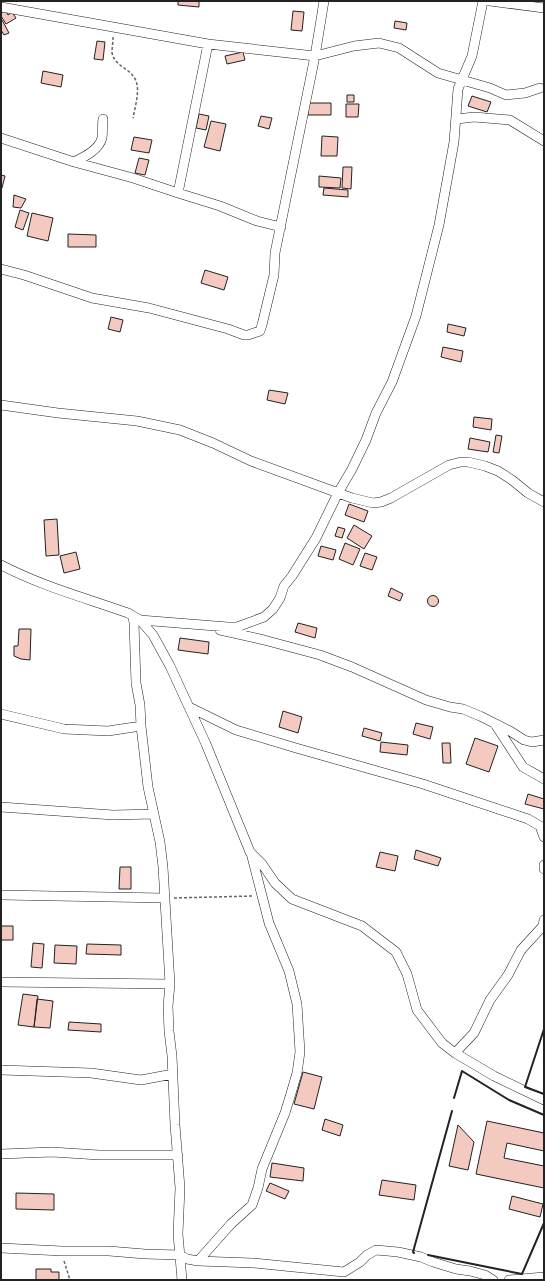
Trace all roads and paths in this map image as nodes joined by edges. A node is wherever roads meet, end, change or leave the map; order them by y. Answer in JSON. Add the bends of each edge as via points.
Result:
{"nodes":[{"id":1,"x":324,"y":1,"type":"edge"},
{"id":2,"x":483,"y":1,"type":"edge"},
{"id":3,"x":490,"y":1,"type":"edge"},
{"id":4,"x":1,"y":7,"type":"edge"},
{"id":5,"x":544,"y":8,"type":"edge"},
{"id":6,"x":114,"y":27,"type":"junction"},
{"id":7,"x":208,"y":44,"type":"junction"},
{"id":8,"x":315,"y":56,"type":"junction"},
{"id":9,"x":462,"y":81,"type":"junction"},
{"id":10,"x":540,"y":88,"type":"dead end"},
{"id":11,"x":133,"y":118,"type":"dead end"},
{"id":12,"x":103,"y":119,"type":"dead end"},
{"id":13,"x":457,"y":119,"type":"junction"},
{"id":14,"x":1,"y":138,"type":"edge"},
{"id":15,"x":544,"y":141,"type":"edge"},
{"id":16,"x":74,"y":162,"type":"junction"},
{"id":17,"x":178,"y":193,"type":"junction"},
{"id":18,"x":281,"y":228,"type":"junction"},
{"id":19,"x":1,"y":269,"type":"edge"},
{"id":20,"x":1,"y":405,"type":"edge"},
{"id":21,"x":338,"y":493,"type":"junction"},
{"id":22,"x":544,"y":502,"type":"edge"},
{"id":23,"x":1,"y":565,"type":"edge"},
{"id":24,"x":128,"y":613,"type":"junction"},
{"id":25,"x":140,"y":620,"type":"junction"},
{"id":26,"x":198,"y":625,"type":"junction"},
{"id":27,"x":189,"y":707,"type":"junction"},
{"id":28,"x":1,"y":714,"type":"edge"},
{"id":29,"x":495,"y":724,"type":"junction"},
{"id":30,"x":141,"y":726,"type":"junction"},
{"id":31,"x":544,"y":740,"type":"edge"},
{"id":32,"x":544,"y":780,"type":"edge"},
{"id":33,"x":1,"y":807,"type":"edge"},
{"id":34,"x":154,"y":814,"type":"junction"},
{"id":35,"x":544,"y":837,"type":"edge"},
{"id":36,"x":250,"y":852,"type":"junction"},
{"id":37,"x":544,"y":865,"type":"edge"},
{"id":38,"x":544,"y":869,"type":"edge"},
{"id":39,"x":1,"y":895,"type":"edge"},
{"id":40,"x":262,"y":896,"type":"junction"},
{"id":41,"x":164,"y":898,"type":"junction"},
{"id":42,"x":544,"y":920,"type":"edge"},
{"id":43,"x":1,"y":982,"type":"edge"},
{"id":44,"x":170,"y":984,"type":"junction"},
{"id":45,"x":455,"y":1053,"type":"junction"},
{"id":46,"x":1,"y":1070,"type":"edge"},
{"id":47,"x":173,"y":1074,"type":"junction"},
{"id":48,"x":544,"y":1100,"type":"edge"},
{"id":49,"x":1,"y":1154,"type":"edge"},
{"id":50,"x":178,"y":1155,"type":"junction"},
{"id":51,"x":1,"y":1248,"type":"edge"},
{"id":52,"x":62,"y":1251,"type":"junction"},
{"id":53,"x":180,"y":1255,"type":"junction"},
{"id":54,"x":198,"y":1261,"type":"junction"},
{"id":55,"x":544,"y":1277,"type":"edge"},
{"id":56,"x":70,"y":1280,"type":"edge"},
{"id":57,"x":182,"y":1280,"type":"edge"},
{"id":58,"x":493,"y":1280,"type":"edge"},
{"id":59,"x":509,"y":1280,"type":"edge"}],
"edges":[{"from":1,"to":8,"type":"street"},
{"from":2,"to":9,"type":"street","via":[[472,56]]},
{"from":3,"to":5,"type":"street"},
{"from":4,"to":6,"type":"street"},
{"from":6,"to":7,"type":"street"},
{"from":6,"to":11,"type":"path","via":[[114,58],[136,81]]},
{"from":7,"to":8,"type":"street"},
{"from":7,"to":17,"type":"street"},
{"from":8,"to":9,"type":"street","via":[[354,46],[379,43],[399,48],[438,73]]},
{"from":8,"to":18,"type":"street"},
{"from":9,"to":10,"type":"street","via":[[506,95]]},
{"from":9,"to":13,"type":"street","via":[[458,90]]},
{"from":12,"to":16,"type":"street","via":[[102,140],[98,146]]},
{"from":13,"to":15,"type":"street","via":[[474,117],[510,120]]},
{"from":13,"to":21,"type":"street","via":[[439,225],[416,316],[392,382],[352,469]]},
{"from":14,"to":16,"type":"street"},
{"from":16,"to":17,"type":"street"},
{"from":17,"to":18,"type":"street"},
{"from":18,"to":19,"type":"street","via":[[275,253],[274,276],[262,325],[260,331],[248,336],[149,308],[92,298],[24,274]]},
{"from":20,"to":21,"type":"street","via":[[137,421],[180,430],[251,461]]},
{"from":21,"to":22,"type":"street","via":[[373,503],[381,502],[449,465],[468,462],[498,471]]},
{"from":21,"to":26,"type":"street","via":[[316,538],[284,586],[270,613],[264,618],[237,627]]},
{"from":23,"to":24,"type":"street"},
{"from":24,"to":25,"type":"street"},
{"from":24,"to":30,"type":"street","via":[[134,624],[136,683]]},
{"from":25,"to":26,"type":"street"},
{"from":25,"to":27,"type":"street","via":[[153,634]]},
{"from":26,"to":29,"type":"street","via":[[320,655],[426,700],[450,708],[463,709]]},
{"from":27,"to":35,"type":"street","via":[[236,730],[423,784],[528,819],[540,826]]},
{"from":27,"to":36,"type":"street"},
{"from":28,"to":30,"type":"street","via":[[64,729],[108,732]]},
{"from":29,"to":31,"type":"street","via":[[524,740]]},
{"from":29,"to":32,"type":"street","via":[[523,768]]},
{"from":30,"to":34,"type":"street"},
{"from":33,"to":34,"type":"street","via":[[113,815]]},
{"from":34,"to":41,"type":"street","via":[[160,842]]},
{"from":36,"to":40,"type":"street"},
{"from":36,"to":45,"type":"street","via":[[275,883],[292,899],[362,926],[396,952],[407,974],[417,1010],[442,1043]]},
{"from":37,"to":38,"type":"street"},
{"from":39,"to":41,"type":"street"},
{"from":40,"to":41,"type":"path"},
{"from":40,"to":54,"type":"street","via":[[289,971],[297,1004],[300,1052],[297,1073],[262,1169],[252,1205]]},
{"from":41,"to":44,"type":"street"},
{"from":42,"to":45,"type":"street","via":[[543,926],[521,950],[508,975],[490,1000],[474,1033]]},
{"from":43,"to":44,"type":"street"},
{"from":44,"to":47,"type":"street","via":[[168,1006]]},
{"from":45,"to":48,"type":"street","via":[[494,1076]]},
{"from":46,"to":47,"type":"street","via":[[91,1073],[141,1080]]},
{"from":47,"to":50,"type":"street"},
{"from":49,"to":50,"type":"street","via":[[52,1152]]},
{"from":50,"to":53,"type":"street"},
{"from":51,"to":52,"type":"street"},
{"from":52,"to":53,"type":"street"},
{"from":52,"to":56,"type":"path"},
{"from":53,"to":54,"type":"street"},
{"from":53,"to":57,"type":"street"},
{"from":54,"to":58,"type":"street","via":[[253,1263],[344,1272],[376,1250],[421,1256]]},
{"from":55,"to":59,"type":"street"}]}
